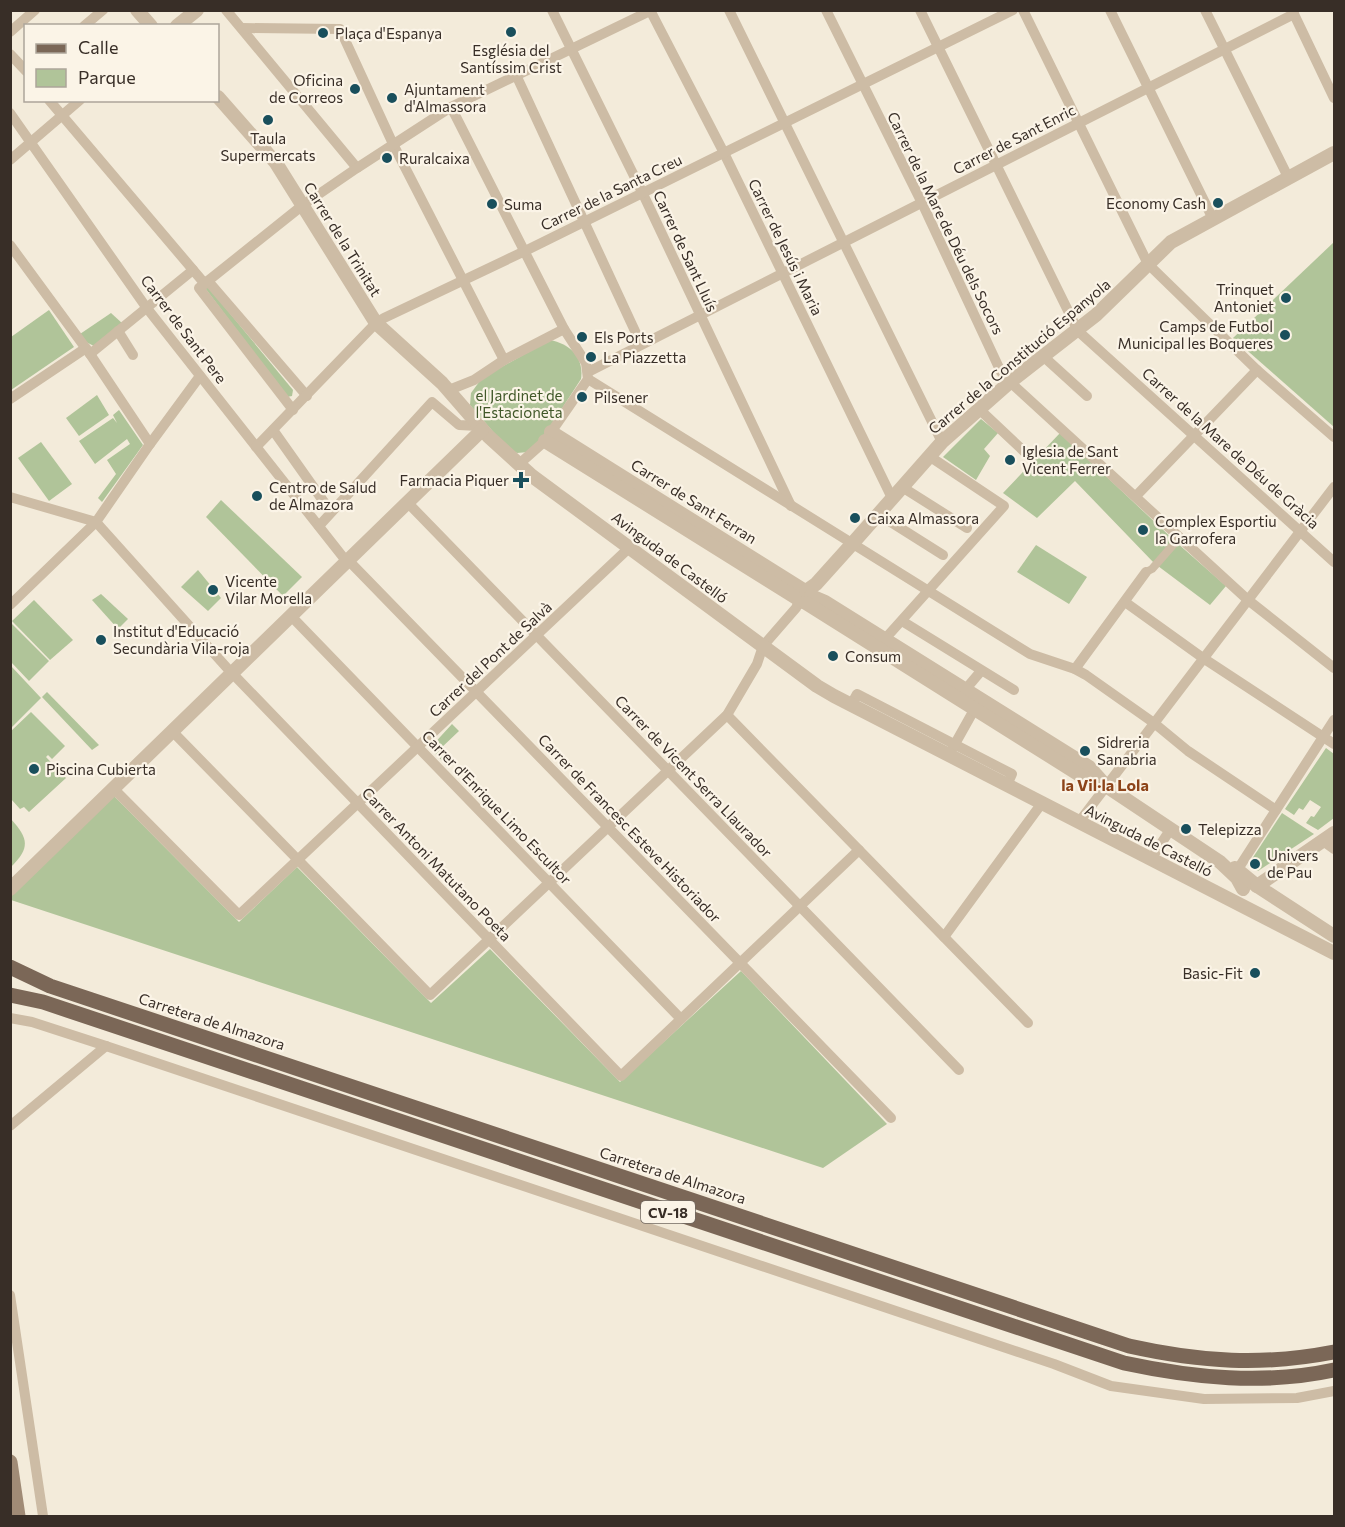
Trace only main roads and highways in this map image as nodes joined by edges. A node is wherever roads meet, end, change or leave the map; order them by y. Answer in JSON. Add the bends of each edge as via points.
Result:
{"nodes":[{"id":1,"x":10,"y":967,"type":"edge"},
{"id":2,"x":10,"y":995,"type":"edge"},
{"id":3,"x":1335,"y":1352,"type":"edge"},
{"id":4,"x":1335,"y":1370,"type":"edge"},
{"id":5,"x":10,"y":1462,"type":"edge"},
{"id":6,"x":18,"y":1516,"type":"edge"}],
"edges":[{"from":1,"to":3,"type":"main road","name":"Carretera de Almazora","number":"CV-18","via":[[62,990],[1130,1346],[1212,1360],[1286,1359]]},
{"from":2,"to":4,"type":"main road","number":"CV-18","via":[[44,1002],[1124,1363],[1173,1373],[1254,1379]]},
{"from":5,"to":6,"type":"main road"}]}
